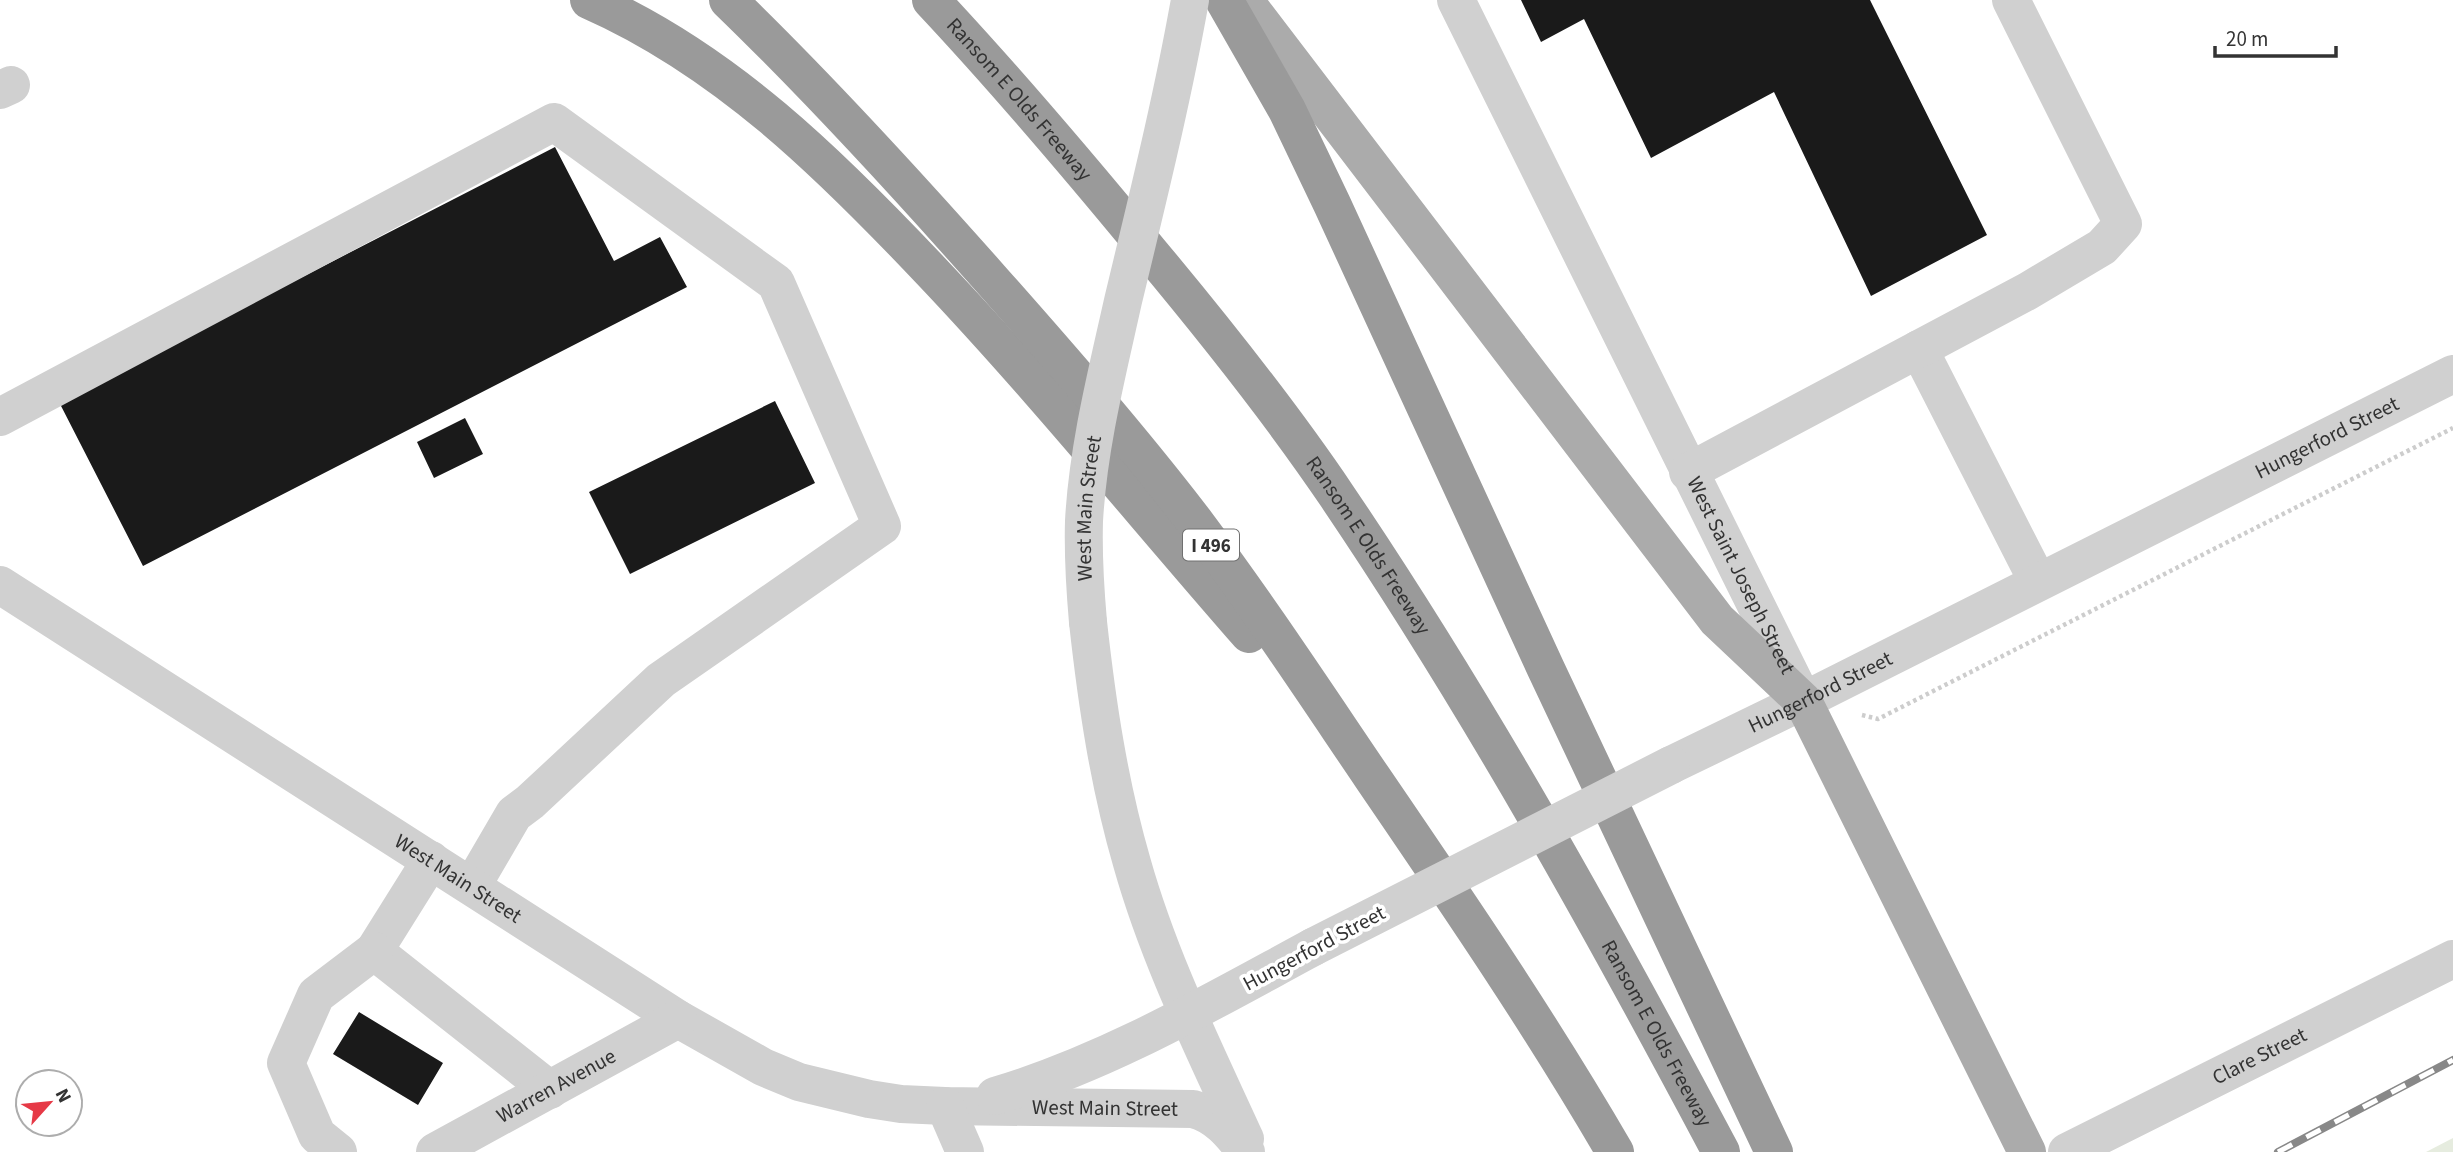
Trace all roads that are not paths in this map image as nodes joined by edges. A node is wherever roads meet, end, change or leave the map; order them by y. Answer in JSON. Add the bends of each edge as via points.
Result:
{"nodes":[{"id":1,"x":589,"y":0,"type":"edge"},
{"id":2,"x":728,"y":0,"type":"edge"},
{"id":3,"x":931,"y":0,"type":"edge"},
{"id":4,"x":1190,"y":0,"type":"edge"},
{"id":5,"x":1224,"y":0,"type":"edge"},
{"id":6,"x":1244,"y":0,"type":"edge"},
{"id":7,"x":1456,"y":0,"type":"edge"},
{"id":8,"x":2011,"y":0,"type":"edge"},
{"id":9,"x":1919,"y":349,"type":"junction"},
{"id":10,"x":2453,"y":374,"type":"edge"},
{"id":11,"x":0,"y":416,"type":"edge"},
{"id":12,"x":1688,"y":472,"type":"junction"},
{"id":13,"x":2038,"y":582,"type":"junction"},
{"id":14,"x":0,"y":585,"type":"edge"},
{"id":15,"x":1803,"y":701,"type":"junction"},
{"id":16,"x":1370,"y":772,"type":"junction"},
{"id":17,"x":431,"y":860,"type":"junction"},
{"id":18,"x":472,"y":886,"type":"junction"},
{"id":19,"x":374,"y":951,"type":"junction"},
{"id":20,"x":2453,"y":959,"type":"edge"},
{"id":21,"x":1187,"y":1013,"type":"junction"},
{"id":22,"x":678,"y":1019,"type":"junction"},
{"id":23,"x":550,"y":1090,"type":"junction"},
{"id":24,"x":945,"y":1106,"type":"junction"},
{"id":25,"x":338,"y":1152,"type":"edge"},
{"id":26,"x":435,"y":1152,"type":"edge"},
{"id":27,"x":965,"y":1152,"type":"edge"},
{"id":28,"x":1249,"y":1152,"type":"edge"},
{"id":29,"x":1615,"y":1152,"type":"edge"},
{"id":30,"x":1721,"y":1152,"type":"edge"},
{"id":31,"x":1774,"y":1152,"type":"edge"},
{"id":32,"x":2027,"y":1152,"type":"edge"},
{"id":33,"x":2067,"y":1152,"type":"edge"}],
"edges":[{"from":1,"to":16,"type":"highway","via":[[644,26],[715,72],[838,176],[970,312]]},
{"from":2,"to":16,"type":"highway","number":"I 496","via":[[890,166],[1120,427],[1276,634]]},
{"from":3,"to":30,"type":"highway","name":"Ransom E Olds Freeway","via":[[1059,143],[1197,309],[1335,493],[1502,758]]},
{"from":4,"to":21,"type":"street","name":"West Main Street","bridge":true,"via":[[1107,369],[1084,520],[1096,696],[1118,810],[1149,915]]},
{"from":5,"to":31,"type":"highway","via":[[1287,110],[1332,204]]},
{"from":6,"to":15,"type":"main road","via":[[1717,620]]},
{"from":7,"to":12,"type":"street","name":"West Saint Joseph Street"},
{"from":8,"to":9,"type":"street","via":[[2123,224],[2102,247]]},
{"from":9,"to":12,"type":"street"},
{"from":9,"to":13,"type":"street"},
{"from":10,"to":13,"type":"street","name":"Hungerford Street"},
{"from":11,"to":18,"type":"street","via":[[554,122],[776,284],[883,526],[661,680],[514,814]]},
{"from":12,"to":15,"type":"street","name":"West Saint Joseph Street"},
{"from":13,"to":15,"type":"street","name":"Hungerford Street"},
{"from":14,"to":17,"type":"street","name":"West Main Street"},
{"from":15,"to":21,"type":"street","name":"Hungerford Street","bridge":true},
{"from":15,"to":32,"type":"main road","name":"West Saint Joseph Street"},
{"from":16,"to":29,"type":"highway","number":"I 496","via":[[1563,1063]]},
{"from":17,"to":18,"type":"street","name":"West Main Street"},
{"from":17,"to":19,"type":"street"},
{"from":18,"to":22,"type":"street","name":"West Main Street"},
{"from":19,"to":23,"type":"street"},
{"from":19,"to":25,"type":"street","via":[[316,995],[286,1063],[317,1135]]},
{"from":20,"to":33,"type":"street","name":"Clare Street"},
{"from":21,"to":24,"type":"street","name":"West Main Street","via":[[1055,1076],[975,1102]]},
{"from":21,"to":28,"type":"street","name":"West Main Street"},
{"from":22,"to":23,"type":"street","name":"Warren Avenue"},
{"from":22,"to":24,"type":"street","name":"West Main Street","via":[[739,1055],[799,1082],[880,1101]]},
{"from":23,"to":26,"type":"street","name":"Warren Avenue"},
{"from":24,"to":27,"type":"street"},
{"from":24,"to":28,"type":"street","name":"West Main Street","via":[[1193,1109],[1218,1121]]}]}
